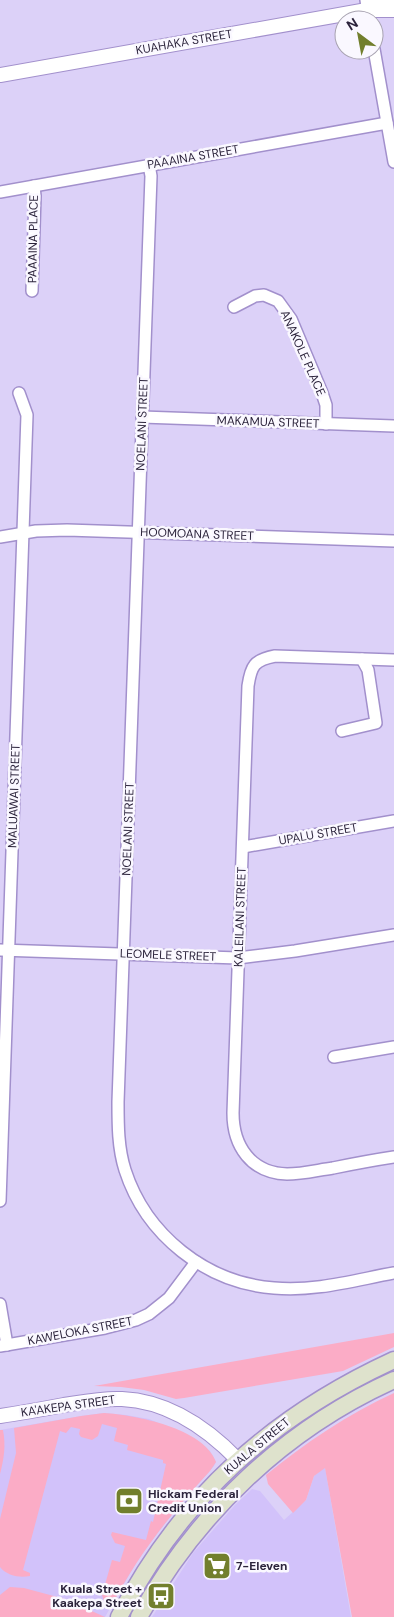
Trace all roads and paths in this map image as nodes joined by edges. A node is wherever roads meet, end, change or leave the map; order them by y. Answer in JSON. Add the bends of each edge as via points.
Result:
{"nodes":[{"id":1,"x":391,"y":0,"type":"edge"},
{"id":2,"x":367,"y":10,"type":"edge"},
{"id":3,"x":334,"y":16,"type":"edge"},
{"id":4,"x":376,"y":60,"type":"edge"},
{"id":5,"x":0,"y":75,"type":"edge"},
{"id":6,"x":387,"y":123,"type":"junction"},
{"id":7,"x":394,"y":162,"type":"edge"},
{"id":8,"x":149,"y":165,"type":"junction"},
{"id":9,"x":34,"y":186,"type":"junction"},
{"id":10,"x":0,"y":192,"type":"edge"},
{"id":11,"x":32,"y":291,"type":"dead end"},
{"id":12,"x":234,"y":307,"type":"dead end"},
{"id":13,"x":19,"y":393,"type":"dead end"},
{"id":14,"x":142,"y":417,"type":"junction"},
{"id":15,"x":326,"y":424,"type":"junction"},
{"id":16,"x":394,"y":426,"type":"edge"},
{"id":17,"x":138,"y":532,"type":"junction"},
{"id":18,"x":24,"y":533,"type":"junction"},
{"id":19,"x":0,"y":537,"type":"edge"},
{"id":20,"x":394,"y":541,"type":"edge"},
{"id":21,"x":362,"y":659,"type":"junction"},
{"id":22,"x":394,"y":660,"type":"edge"},
{"id":23,"x":342,"y":730,"type":"dead end"},
{"id":24,"x":394,"y":821,"type":"edge"},
{"id":25,"x":243,"y":847,"type":"junction"},
{"id":26,"x":394,"y":935,"type":"edge"},
{"id":27,"x":4,"y":950,"type":"edge"},
{"id":28,"x":124,"y":954,"type":"junction"},
{"id":29,"x":238,"y":958,"type":"junction"},
{"id":30,"x":394,"y":1047,"type":"edge"},
{"id":31,"x":334,"y":1057,"type":"dead end"},
{"id":32,"x":394,"y":1157,"type":"edge"},
{"id":33,"x":0,"y":1201,"type":"edge"},
{"id":34,"x":196,"y":1262,"type":"junction"},
{"id":35,"x":394,"y":1273,"type":"edge"},
{"id":36,"x":0,"y":1304,"type":"edge"},
{"id":37,"x":3,"y":1346,"type":"edge"},
{"id":38,"x":394,"y":1360,"type":"edge"},
{"id":39,"x":394,"y":1380,"type":"edge"},
{"id":40,"x":0,"y":1416,"type":"edge"},
{"id":41,"x":238,"y":1460,"type":"junction"},
{"id":42,"x":251,"y":1474,"type":"junction"},
{"id":43,"x":120,"y":1616,"type":"edge"},
{"id":44,"x":140,"y":1617,"type":"edge"}],
"edges":[{"from":1,"to":2,"type":"street","name":"KUAHAKA STREET"},
{"from":3,"to":5,"type":"street","name":"KUAHAKA STREET"},
{"from":4,"to":6,"type":"street"},
{"from":6,"to":7,"type":"street"},
{"from":6,"to":8,"type":"street","name":"PAAAINA STREET"},
{"from":8,"to":9,"type":"street","name":"PAAAINA STREET"},
{"from":8,"to":14,"type":"street","name":"NOELANI STREET"},
{"from":9,"to":10,"type":"street","name":"PAAAINA STREET"},
{"from":9,"to":11,"type":"street","name":"PAAAINA PLACE"},
{"from":12,"to":15,"type":"street","name":"ANAKOLE PLACE","via":[[255,296],[273,298],[283,306],[322,393],[326,404]]},
{"from":13,"to":18,"type":"street","name":"MALUAWAI STREET","via":[[27,415]]},
{"from":14,"to":15,"type":"street","name":"MAKAMUA STREET"},
{"from":14,"to":17,"type":"street","name":"NOELANI STREET"},
{"from":15,"to":16,"type":"street","name":"MAKAMUA STREET"},
{"from":17,"to":18,"type":"street","name":"HOOMOANA STREET","via":[[67,530]]},
{"from":17,"to":20,"type":"street","name":"HOOMOANA STREET"},
{"from":17,"to":28,"type":"street","name":"NOELANI STREET"},
{"from":18,"to":19,"type":"street","name":"HOOMOANA STREET"},
{"from":18,"to":27,"type":"street","name":"MALUAWAI STREET"},
{"from":21,"to":22,"type":"street","name":"KALEILANI STREET"},
{"from":21,"to":23,"type":"street","via":[[368,670],[376,724]]},
{"from":21,"to":25,"type":"street","name":"KALEILANI STREET","via":[[275,656],[255,662],[248,686]]},
{"from":24,"to":25,"type":"street","name":"UPALU STREET"},
{"from":25,"to":29,"type":"street","name":"KALEILANI STREET"},
{"from":26,"to":29,"type":"street","name":"LEOMELE STREET"},
{"from":27,"to":28,"type":"street","name":"LEOMELE STREET"},
{"from":27,"to":33,"type":"street","name":"MALUAWAI STREET"},
{"from":28,"to":29,"type":"street","name":"LEOMELE STREET"},
{"from":28,"to":34,"type":"street","name":"NOELANI STREET","via":[[118,1122],[124,1163],[144,1209],[163,1234]]},
{"from":29,"to":32,"type":"street","name":"KALEILANI STREET","via":[[233,1123],[236,1139],[246,1156],[264,1169],[287,1174]]},
{"from":30,"to":31,"type":"street"},
{"from":34,"to":35,"type":"street","name":"NOELANI STREET","via":[[239,1282],[275,1288],[317,1287]]},
{"from":34,"to":37,"type":"street","name":"KAWELOKA STREET","via":[[169,1298],[136,1320]]},
{"from":36,"to":37,"type":"street"},
{"from":38,"to":41,"type":"main road","name":"KUALA STREET","via":[[312,1403]]},
{"from":39,"to":42,"type":"main road","name":"KUALA STREET","via":[[318,1421]]},
{"from":40,"to":41,"type":"street","name":"KA'AKEPA STREET","via":[[97,1400],[136,1400],[169,1410],[197,1425]]},
{"from":41,"to":42,"type":"main road"},
{"from":41,"to":43,"type":"main road","name":"KUALA STREET","via":[[172,1532],[143,1573]]},
{"from":42,"to":44,"type":"main road","name":"KUALA STREET","via":[[221,1502],[194,1535]]}]}
